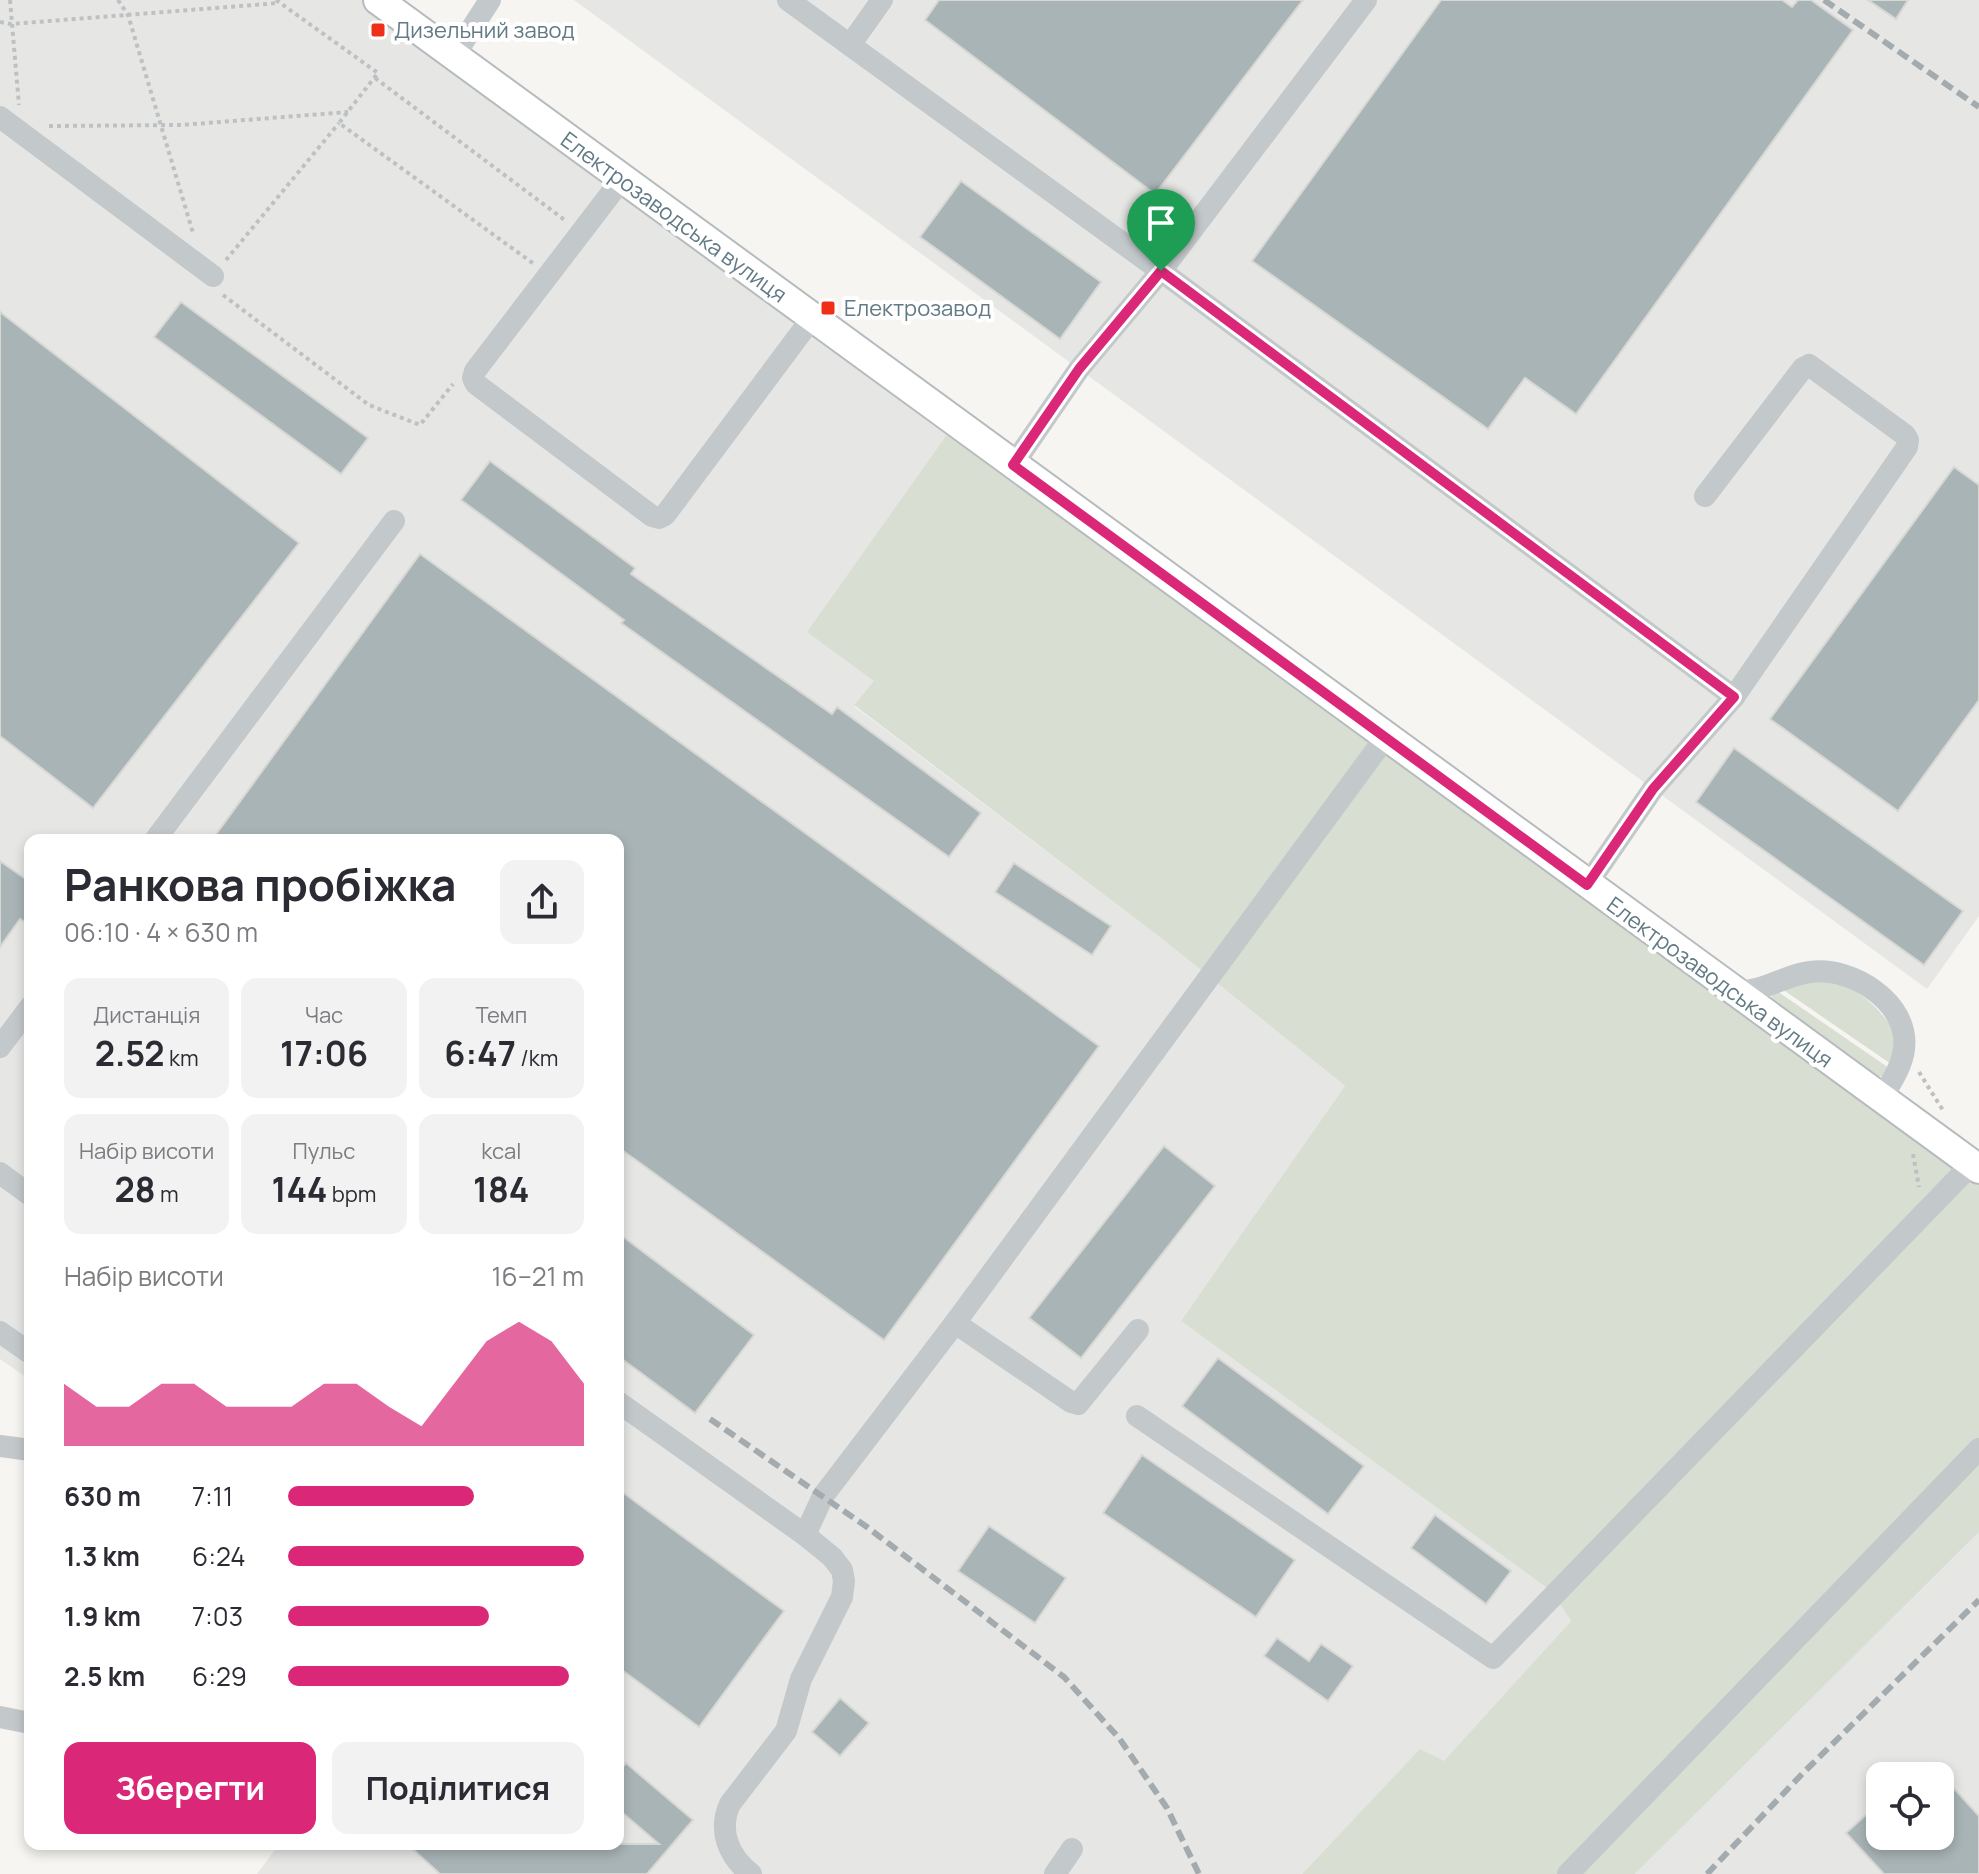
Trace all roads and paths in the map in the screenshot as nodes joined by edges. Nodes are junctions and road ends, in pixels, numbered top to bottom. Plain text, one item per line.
1 (10, 0) edge
2 (118, 0) edge
3 (378, 0) edge
4 (490, 0) edge
5 (788, 0) edge
6 (882, 0) edge
7 (1366, 0) edge
8 (278, 1) edge
9 (128, 15) junction
10 (0, 22) edge
11 (11, 24) junction
12 (850, 45) junction
13 (454, 56) junction
14 (374, 78) junction
15 (348, 112) junction
16 (0, 117) edge
17 (339, 123) junction
18 (161, 126) junction
19 (23, 134) junction
20 (622, 179) junction
21 (581, 232) junction
22 (1161, 271) junction
23 (208, 273) junction
24 (549, 274) junction
25 (812, 318) junction
26 (458, 377) dead end
27 (1013, 465) junction
28 (1705, 496) dead end
29 (394, 521) dead end
30 (1734, 697) junction
31 (1385, 738) junction
32 (159, 834) edge
33 (1587, 885) junction
34 (1733, 991) junction
35 (24, 1015) edge
36 (0, 1047) edge
37 (1898, 1069) junction
38 (1881, 1099) junction
39 (1951, 1121) dead end
40 (1913, 1154) dead end
41 (1976, 1166) edge
42 (0, 1173) edge
43 (24, 1191) edge
44 (1922, 1216) junction
45 (955, 1323) junction
46 (1138, 1330) dead end
47 (0, 1332) edge
48 (24, 1349) edge
49 (624, 1406) edge
50 (1137, 1416) dead end
51 (0, 1446) edge
52 (24, 1449) edge
53 (1979, 1449) edge
54 (805, 1535) junction
55 (0, 1717) edge
56 (24, 1722) edge
57 (1072, 1849) dead end
58 (751, 1874) edge
59 (1055, 1874) edge
60 (1568, 1874) edge

1 - 11 path
2 - 9 path
3 - 13 main road, Електрозаводська вулиця
4 - 13 street
5 - 12 street
6 - 12 street
7 - 22 street
8 - 9 path
8 - 14 path
9 - 11 path
9 - 18 path
10 - 11 path
11 - 19 path
12 - 22 street
13 - 20 main road, Електрозаводська вулиця
14 - 15 path
14 - 21 path
15 - 17 path
15 - 18 path
16 - 19 street
17 - 23 path
17 - 24 path
18 - 19 path
18 - 23 path
19 - 23 street
20 - 21 street
20 - 25 main road, Електрозаводська вулиця
21 - 24 street
22 - 27 street
22 - 30 street
23 - 26 path
24 - 25 street
25 - 27 main road, Електрозаводська вулиця
27 - 31 main road, Електрозаводська вулиця
28 - 30 street
29 - 32 street
30 - 33 street
31 - 33 main road, Електрозаводська вулиця
31 - 45 street
33 - 34 main road, Електрозаводська вулиця
34 - 37 street
34 - 38 main road, Електрозаводська вулиця
35 - 36 street
37 - 38 street
37 - 39 path
38 - 41 main road, Електрозаводська вулиця
40 - 44 path
41 - 44 street
42 - 43 street
44 - 50 street
45 - 46 street
45 - 54 street
47 - 48 street
49 - 54 street
51 - 52 street
53 - 60 street
54 - 58 street
55 - 56 street
57 - 59 street

